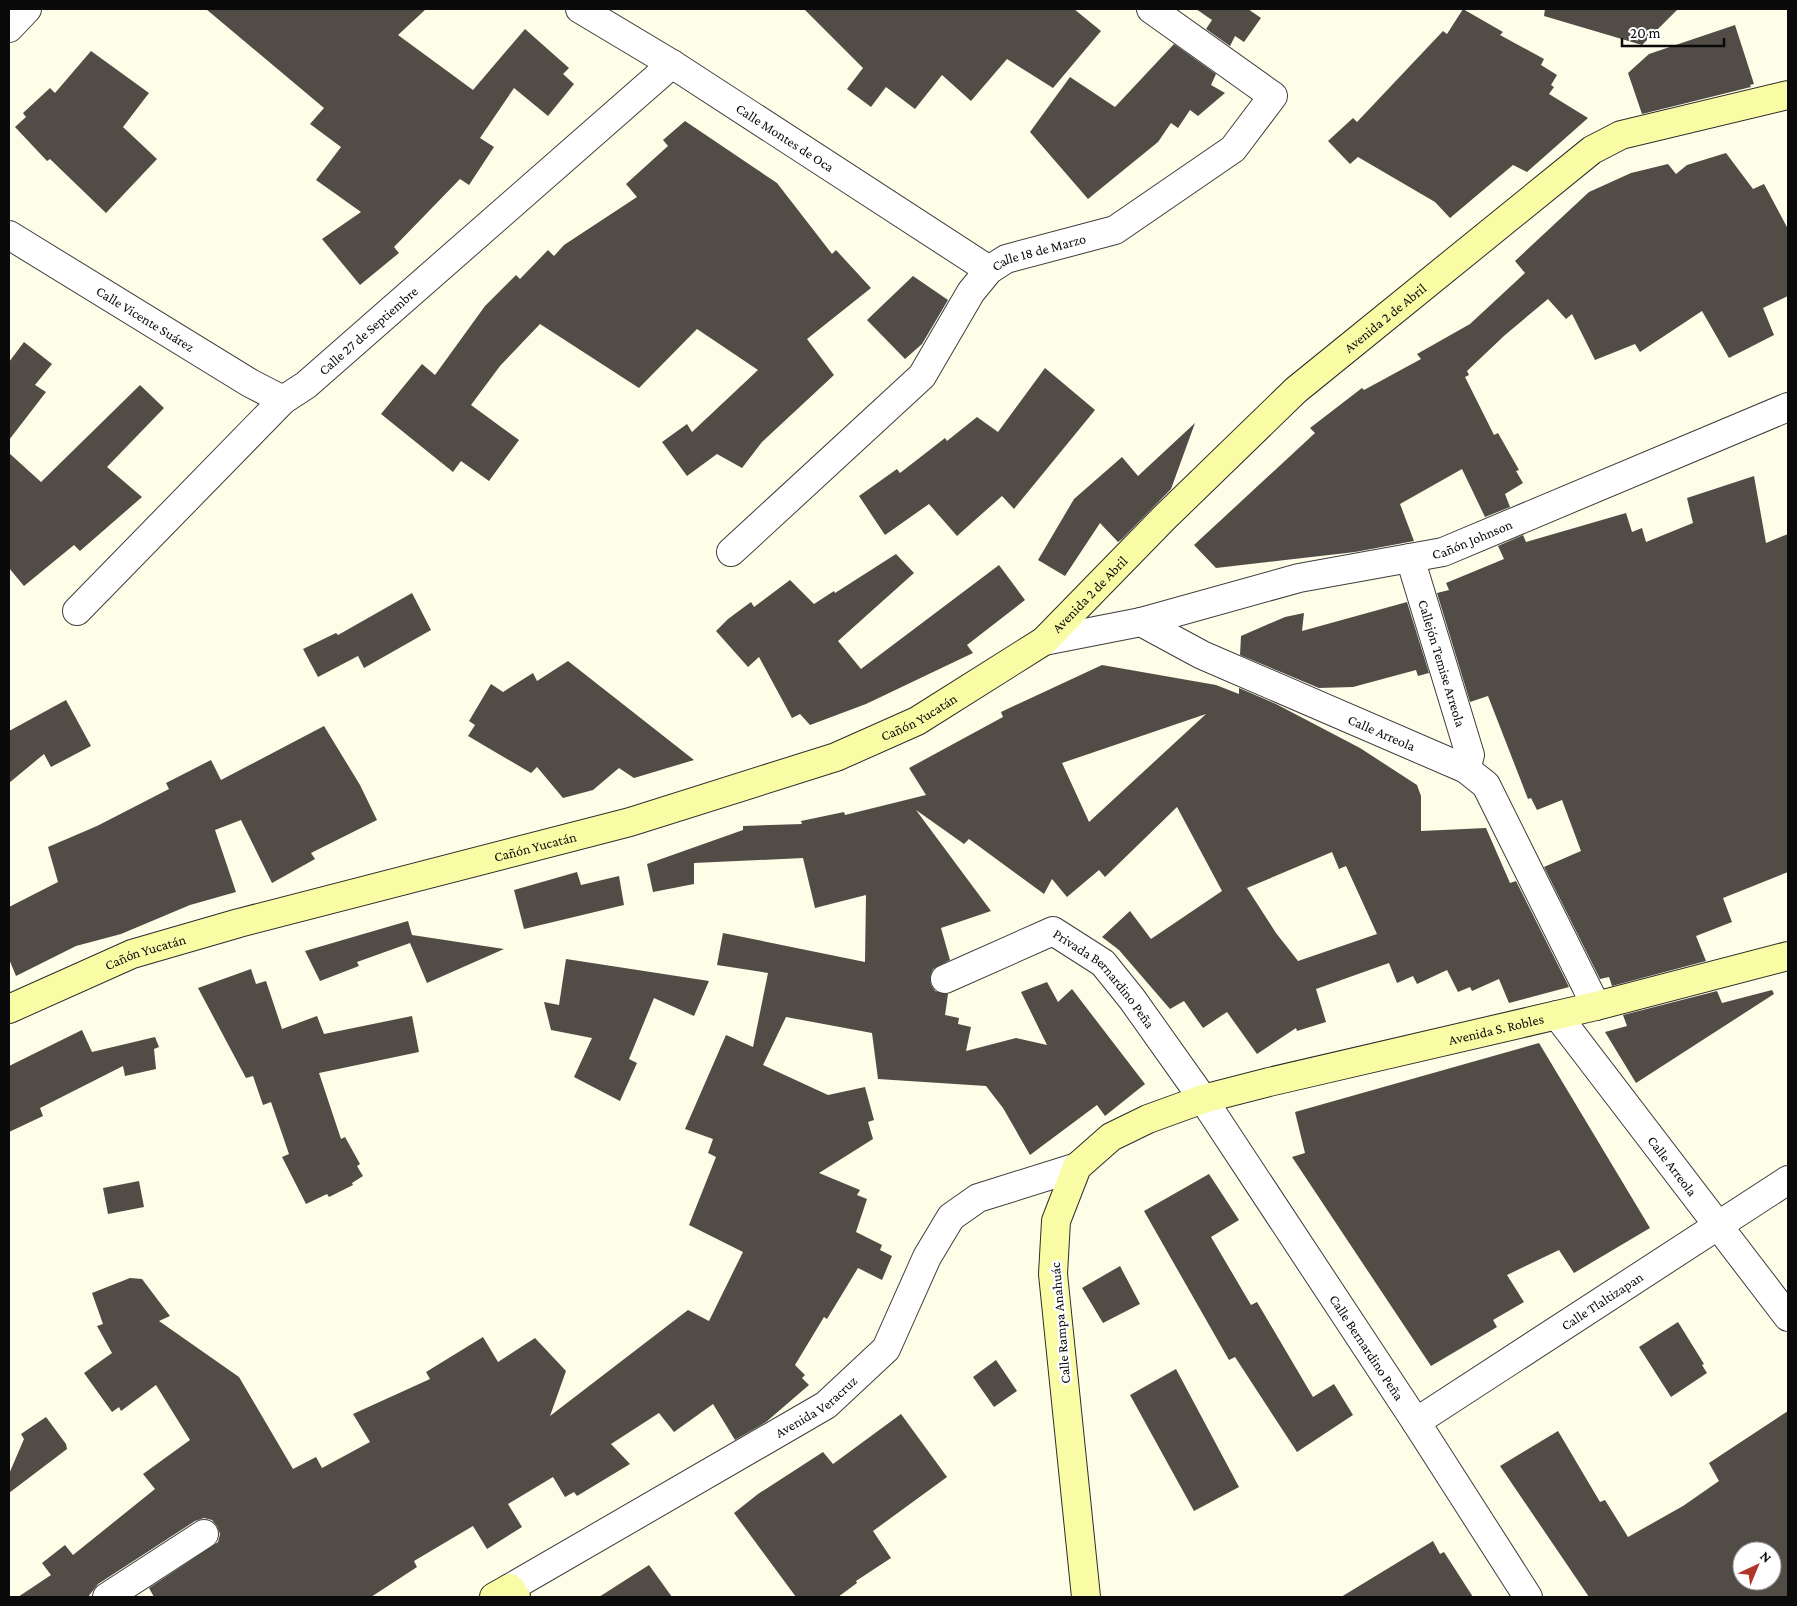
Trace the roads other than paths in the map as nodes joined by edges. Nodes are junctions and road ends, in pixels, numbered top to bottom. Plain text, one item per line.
1 (27, 9) edge
2 (580, 9) edge
3 (1150, 9) edge
4 (9, 28) edge
5 (672, 64) junction
6 (1788, 95) edge
7 (9, 235) edge
8 (989, 270) junction
9 (283, 400) junction
10 (1788, 407) edge
11 (731, 552) dead end
12 (1410, 558) junction
13 (77, 611) dead end
14 (1141, 622) junction
15 (1044, 641) junction
16 (1466, 769) junction
17 (1788, 956) edge
18 (944, 978) dead end
19 (1596, 1006) junction
20 (9, 1008) edge
21 (1557, 1015) junction
22 (1203, 1099) junction
23 (1077, 1167) junction
24 (1788, 1180) edge
25 (1718, 1225) junction
26 (1788, 1317) edge
27 (1416, 1422) junction
28 (204, 1534) dead end
29 (507, 1594) edge
30 (107, 1597) edge
31 (1086, 1597) edge
32 (1528, 1597) edge

1 - 4 street
2 - 5 street, Calle Montes de Oca
3 - 8 street, Calle 18 de Marzo
5 - 8 street, Calle Montes de Oca
5 - 9 street, Calle 27 de Septiembre
6 - 15 street, Avenida 2 de Abril
7 - 9 street, Calle Vicente Suárez
8 - 11 street, Calle 18 de Marzo
9 - 13 street, Calle 27 de Septiembre
10 - 12 street, Cañón Johnson
12 - 14 street, Cañón Johnson
12 - 16 street, Callejón Temise Arreola
14 - 15 street
14 - 16 street, Calle Arreola
15 - 20 street, Cañón Yucatán
16 - 19 street, Calle Arreola
17 - 19 street, Avenida S. Robles
18 - 22 street, Privada Bernardino Peña
19 - 21 street, Avenida S. Robles
21 - 22 street, Avenida S. Robles
21 - 25 street, Calle Arreola
22 - 23 street, Calle Rampa Anahuác
22 - 27 street, Calle Bernardino Peña
23 - 29 street, Avenida Veracruz
23 - 31 street, Calle Rampa Anahuác
24 - 25 street, Calle Tlaltizapan
25 - 26 street, Calle Arreola
25 - 27 street, Calle Tlaltizapan
27 - 32 street, Calle Bernardino Peña
28 - 30 street

